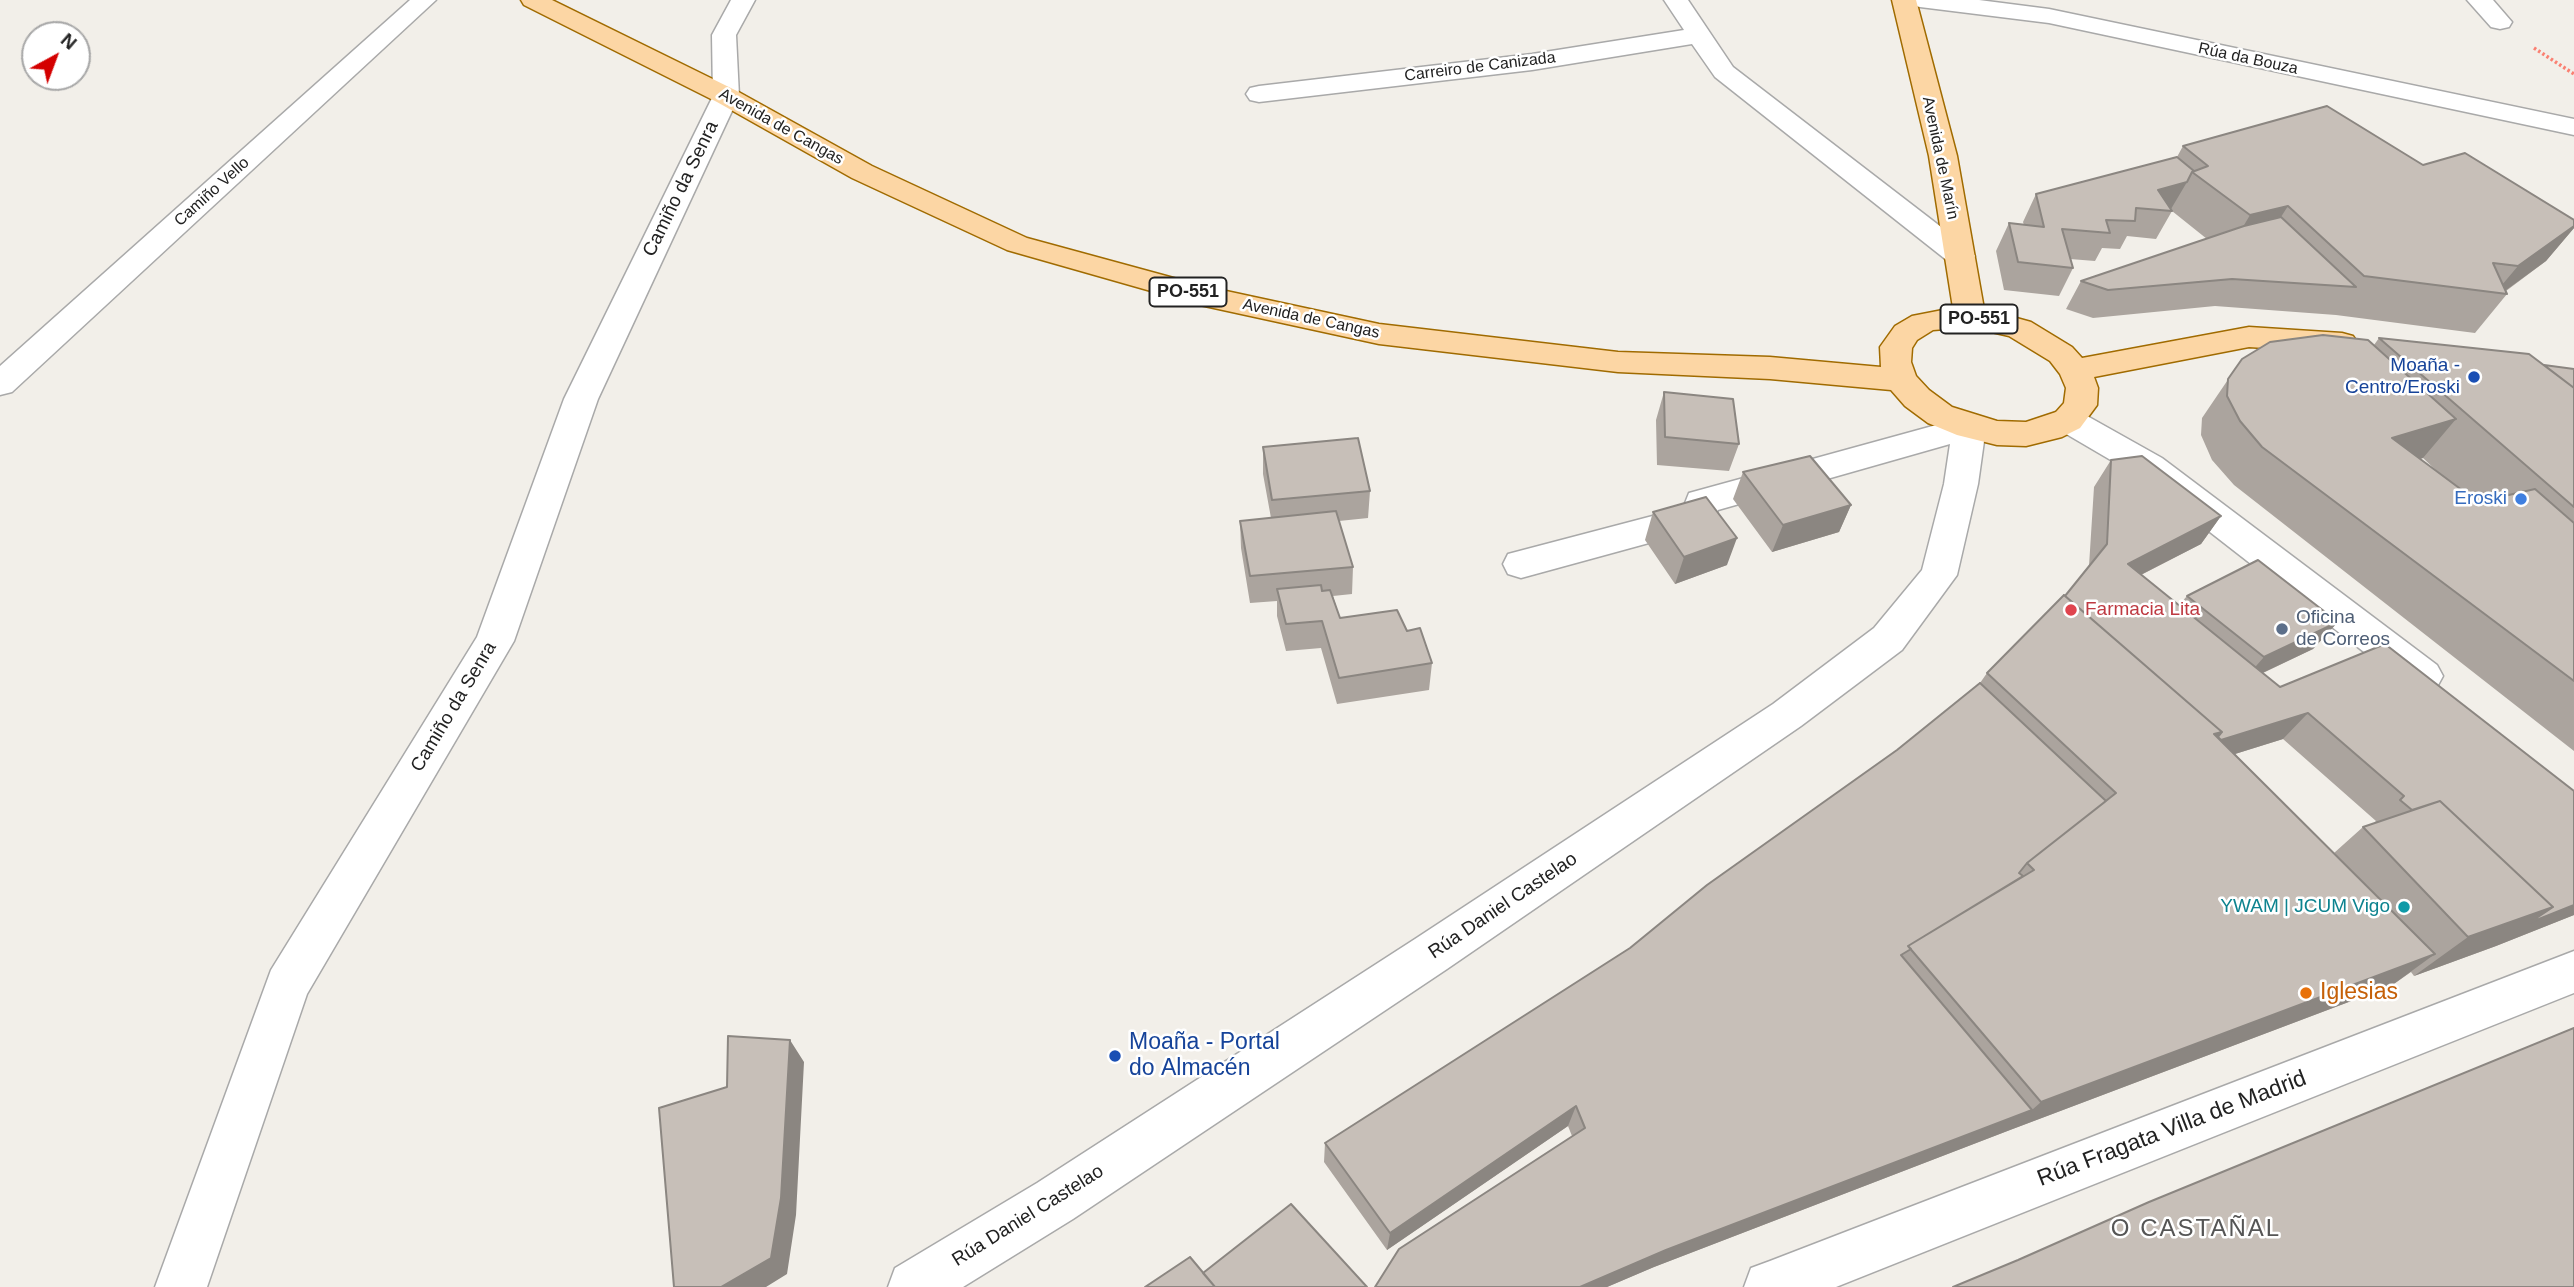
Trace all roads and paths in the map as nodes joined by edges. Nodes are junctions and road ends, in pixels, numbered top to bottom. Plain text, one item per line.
1 (424, 0) edge
2 (533, 0) edge
3 (743, 0) edge
4 (1676, 0) edge
5 (1904, 0) edge
6 (1920, 0) edge
7 (2479, 0) edge
8 (2500, 22) dead end
9 (1699, 35) junction
10 (1259, 94) dead end
11 (726, 96) junction
12 (2574, 127) edge
13 (1960, 256) junction
14 (1970, 317) junction
15 (2372, 345) edge
16 (2074, 370) junction
17 (1901, 380) junction
18 (0, 384) edge
19 (2068, 420) junction
20 (1969, 427) junction
21 (1521, 564) dead end
22 (2454, 700) edge
23 (2574, 972) edge
24 (181, 1287) edge
25 (914, 1287) edge
26 (1770, 1287) edge

1 - 18 street, Camiño Vello
2 - 11 main road, Avenida de Cangas / PO-551
3 - 11 street, Camiño da Senra
4 - 9 street
5 - 13 main road, Avenida de Marín
6 - 12 street, Rúa da Bouza
7 - 8 street
9 - 10 street, Carreiro de Canizada
9 - 13 street
11 - 17 main road, Avenida de Cangas / PO-551
11 - 24 street, Camiño da Senra
13 - 14 main road, Avenida de Marín
14 - 16 main road, PO-551
14 - 17 main road, PO-551
15 - 16 main road
16 - 19 main road
17 - 20 main road
19 - 20 main road
19 - 22 street
20 - 21 street
20 - 25 street, Rúa Daniel Castelao
23 - 26 street, Rúa Fragata Villa de Madrid

